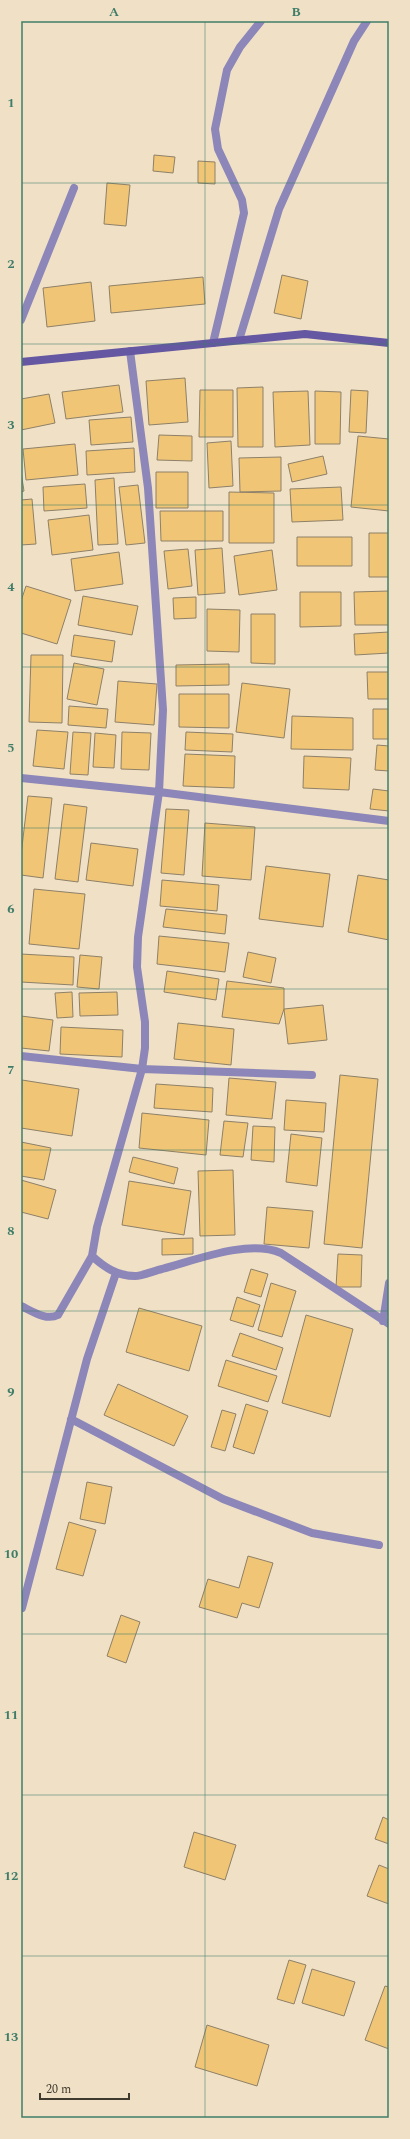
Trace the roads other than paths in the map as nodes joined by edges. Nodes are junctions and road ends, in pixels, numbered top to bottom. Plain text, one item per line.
1 (261, 21) edge
2 (367, 21) edge
3 (74, 188) dead end
4 (21, 320) edge
5 (239, 340) junction
6 (213, 343) junction
7 (389, 343) edge
8 (130, 350) junction
9 (21, 362) edge
10 (21, 778) edge
11 (159, 792) junction
12 (389, 821) edge
13 (21, 1056) edge
14 (142, 1069) junction
15 (312, 1075) dead end
16 (92, 1256) junction
17 (116, 1273) junction
18 (389, 1283) edge
19 (21, 1306) edge
20 (386, 1322) edge
21 (71, 1419) junction
22 (379, 1544) dead end
23 (22, 1608) edge

1 - 6 street
2 - 5 street
3 - 4 street
5 - 6 street
5 - 7 street
6 - 8 street
8 - 9 street
8 - 11 street
10 - 11 street
11 - 12 street
11 - 14 street
13 - 14 street
14 - 15 street
14 - 16 street
16 - 17 street
16 - 19 street
17 - 20 street
17 - 21 street
18 - 20 street
21 - 22 street
21 - 23 street

